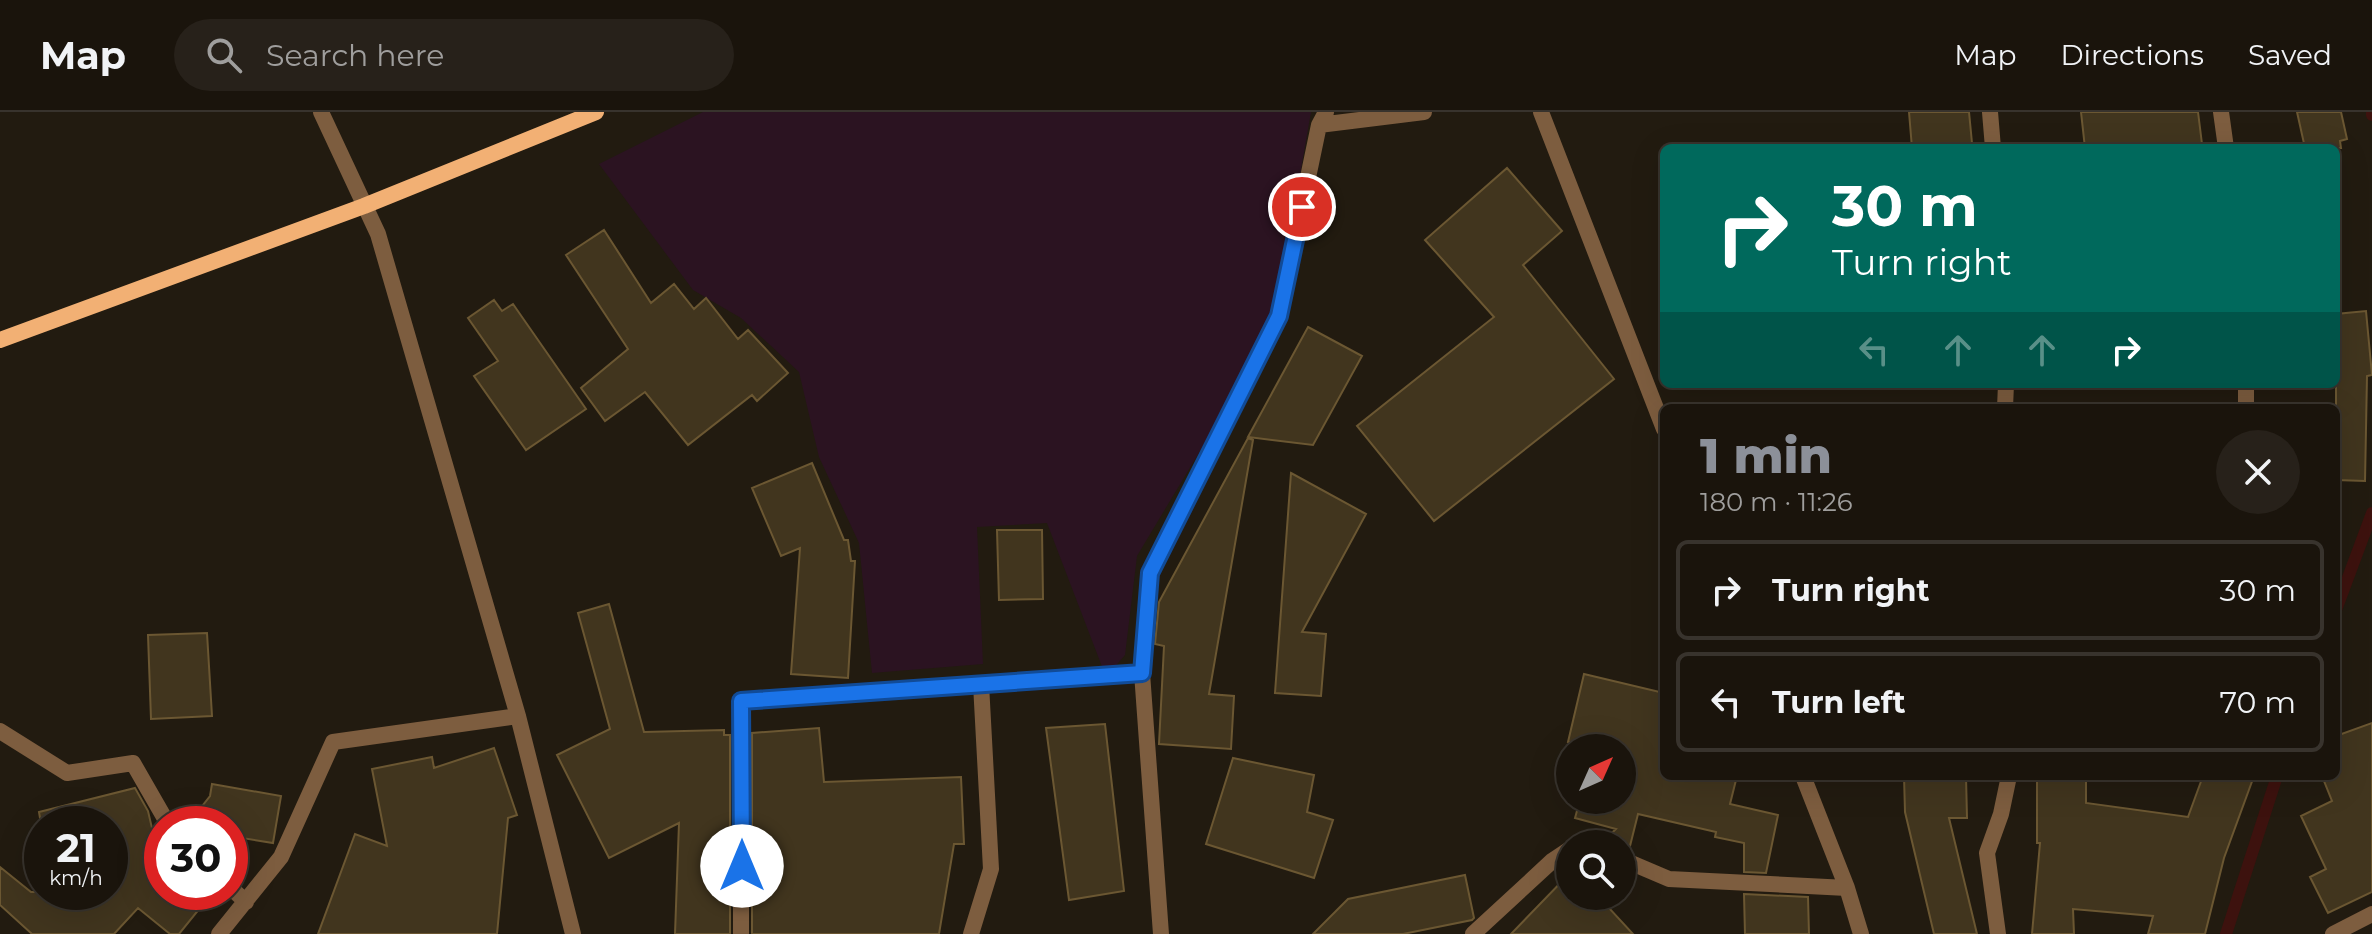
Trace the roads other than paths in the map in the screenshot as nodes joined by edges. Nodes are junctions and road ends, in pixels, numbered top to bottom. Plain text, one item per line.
1 (321, 112) edge
2 (596, 112) edge
3 (1424, 112) edge
4 (1541, 112) edge
5 (1990, 112) edge
6 (2221, 112) edge
7 (1323, 118) edge
8 (1993, 144) edge
9 (2225, 144) edge
10 (364, 206) junction
11 (0, 340) edge
12 (1660, 419) edge
13 (1142, 673) junction
14 (981, 684) junction
15 (518, 716) junction
16 (0, 731) edge
17 (1805, 780) edge
18 (2008, 780) edge
19 (158, 806) edge
20 (1556, 858) edge
21 (1636, 865) edge
22 (1847, 888) junction
23 (248, 899) edge
24 (239, 910) edge
25 (2372, 914) edge
26 (219, 934) edge
27 (573, 934) edge
28 (741, 934) edge
29 (971, 934) edge
30 (1161, 934) edge
31 (1473, 934) edge
32 (1861, 934) edge
33 (1998, 934) edge
34 (2333, 934) edge

1 - 10 street
2 - 10 street
3 - 7 street
4 - 12 street
5 - 8 street
6 - 9 street
7 - 13 street
10 - 11 street
10 - 15 street
13 - 14 street
13 - 30 street
14 - 28 street
14 - 29 street
15 - 23 street
15 - 27 street
16 - 19 street
17 - 22 street
18 - 33 street
20 - 31 street
21 - 22 street
22 - 32 street
24 - 26 street
25 - 34 street

